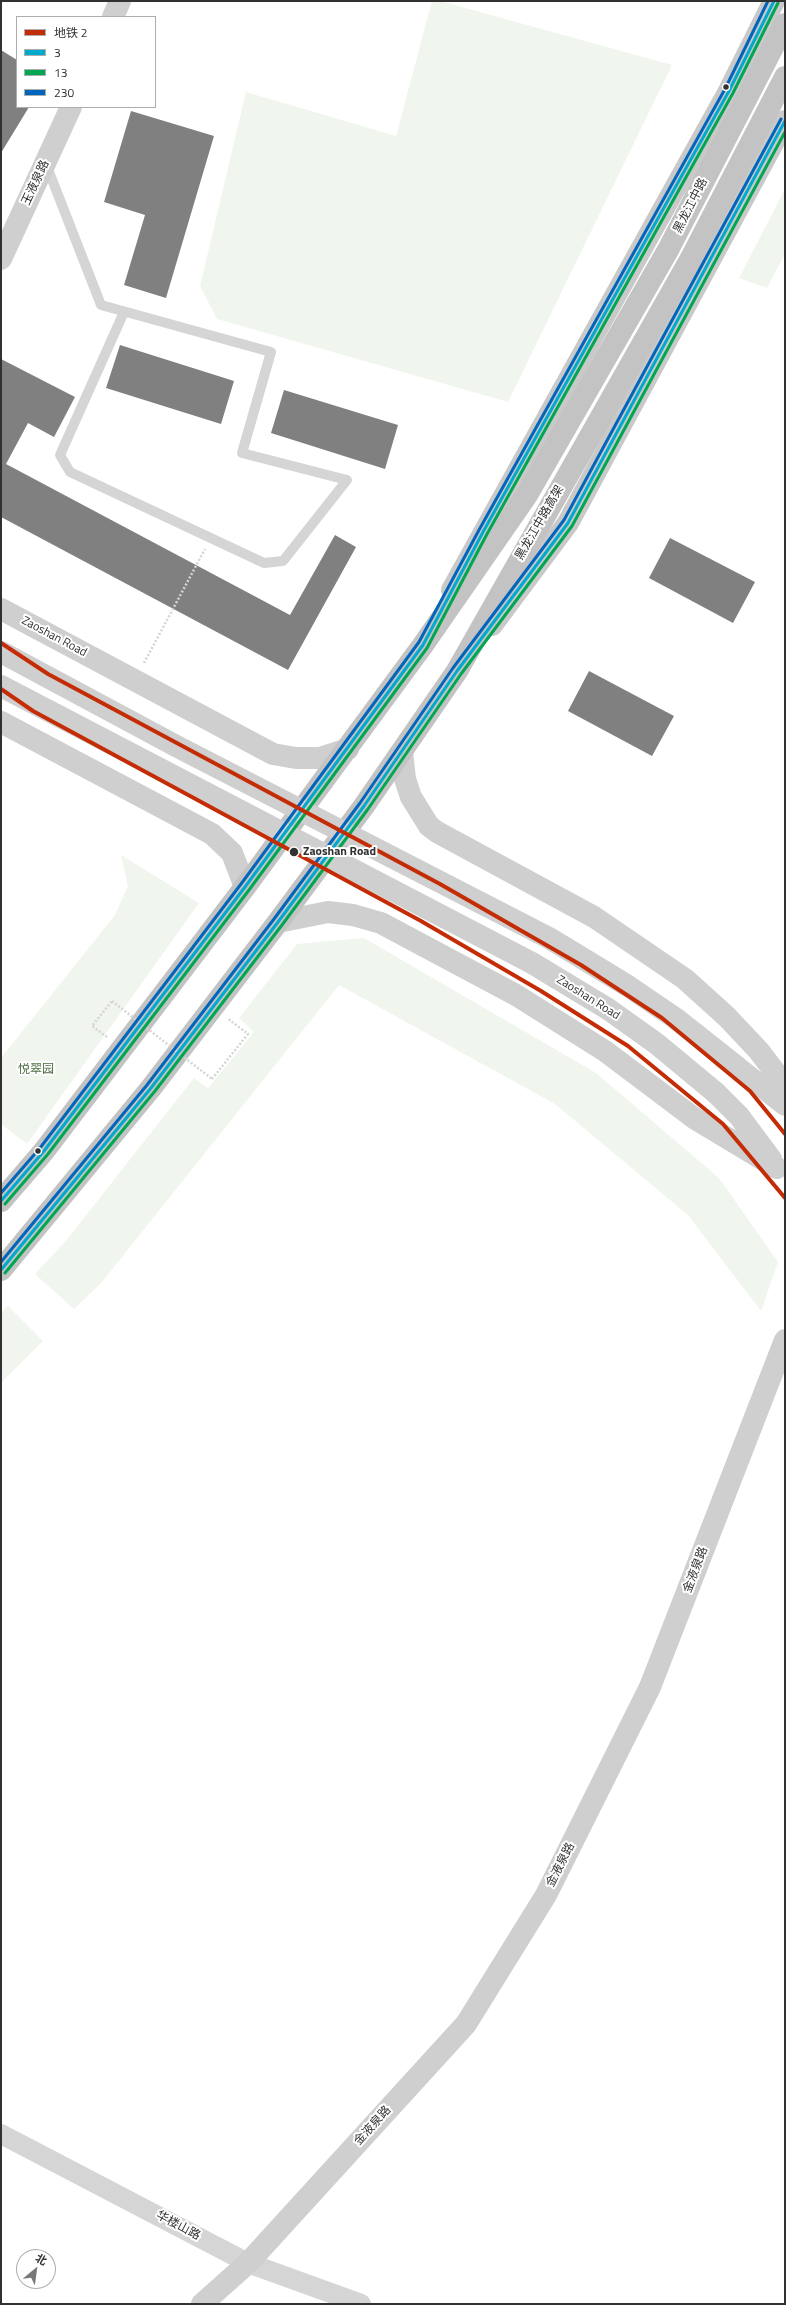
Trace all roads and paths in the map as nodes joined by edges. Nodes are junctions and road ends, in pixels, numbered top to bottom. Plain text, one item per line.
1 (120, 1) edge
2 (774, 1) edge
3 (113, 16) edge
4 (785, 24) edge
5 (785, 77) edge
6 (71, 108) edge
7 (785, 121) edge
8 (46, 163) junction
9 (2, 255) edge
10 (124, 312) junction
11 (591, 386) joint
12 (613, 397) joint
13 (211, 538) junction
14 (1, 609) edge
15 (423, 645) junction
16 (1, 652) edge
17 (457, 671) junction
18 (135, 680) junction
19 (1, 686) edge
20 (1, 722) edge
21 (348, 749) junction
22 (402, 752) junction
23 (245, 887) junction
24 (278, 922) junction
25 (213, 1007) junction
26 (122, 1049) junction
27 (785, 1085) edge
28 (785, 1105) edge
29 (781, 1173) edge
30 (1, 1201) edge
31 (1, 1270) edge
32 (785, 1340) edge
33 (1, 2134) edge
34 (248, 2263) junction
35 (202, 2304) edge
36 (361, 2304) edge

1 - 3 street
2 - 15 main road
4 - 11 highway, 黑龙江中路
5 - 12 highway, 黑龙江中路
6 - 8 street, 玉液泉路
7 - 17 main road
8 - 9 street, 玉液泉路
8 - 10 lane
10 - 13 lane
10 - 13 lane
11 - 15 highway, 黑龙江中路高架
12 - 17 highway, 黑龙江中路高架
13 - 18 path
14 - 18 street, Zaoshan Road
15 - 21 highway, 黑龙江中路高架
16 - 28 street, bridge
17 - 22 highway, 黑龙江中路高架
18 - 21 street, Zaoshan Road
19 - 29 street, Zaoshan Road, bridge
20 - 23 street
21 - 23 highway, 黑龙江中路高架
22 - 24 highway, 黑龙江中路高架
22 - 27 street
23 - 26 highway, 黑龙江中路高架
24 - 25 highway, 黑龙江中路高架
24 - 29 street, Zaoshan Road
25 - 26 path, bridge
25 - 31 highway, 黑龙江中路高架
26 - 30 highway, 黑龙江中路高架
32 - 34 street, 金液泉路
33 - 34 street, 华楼山路
34 - 35 street, 金液泉路
34 - 36 street, 华楼山路

